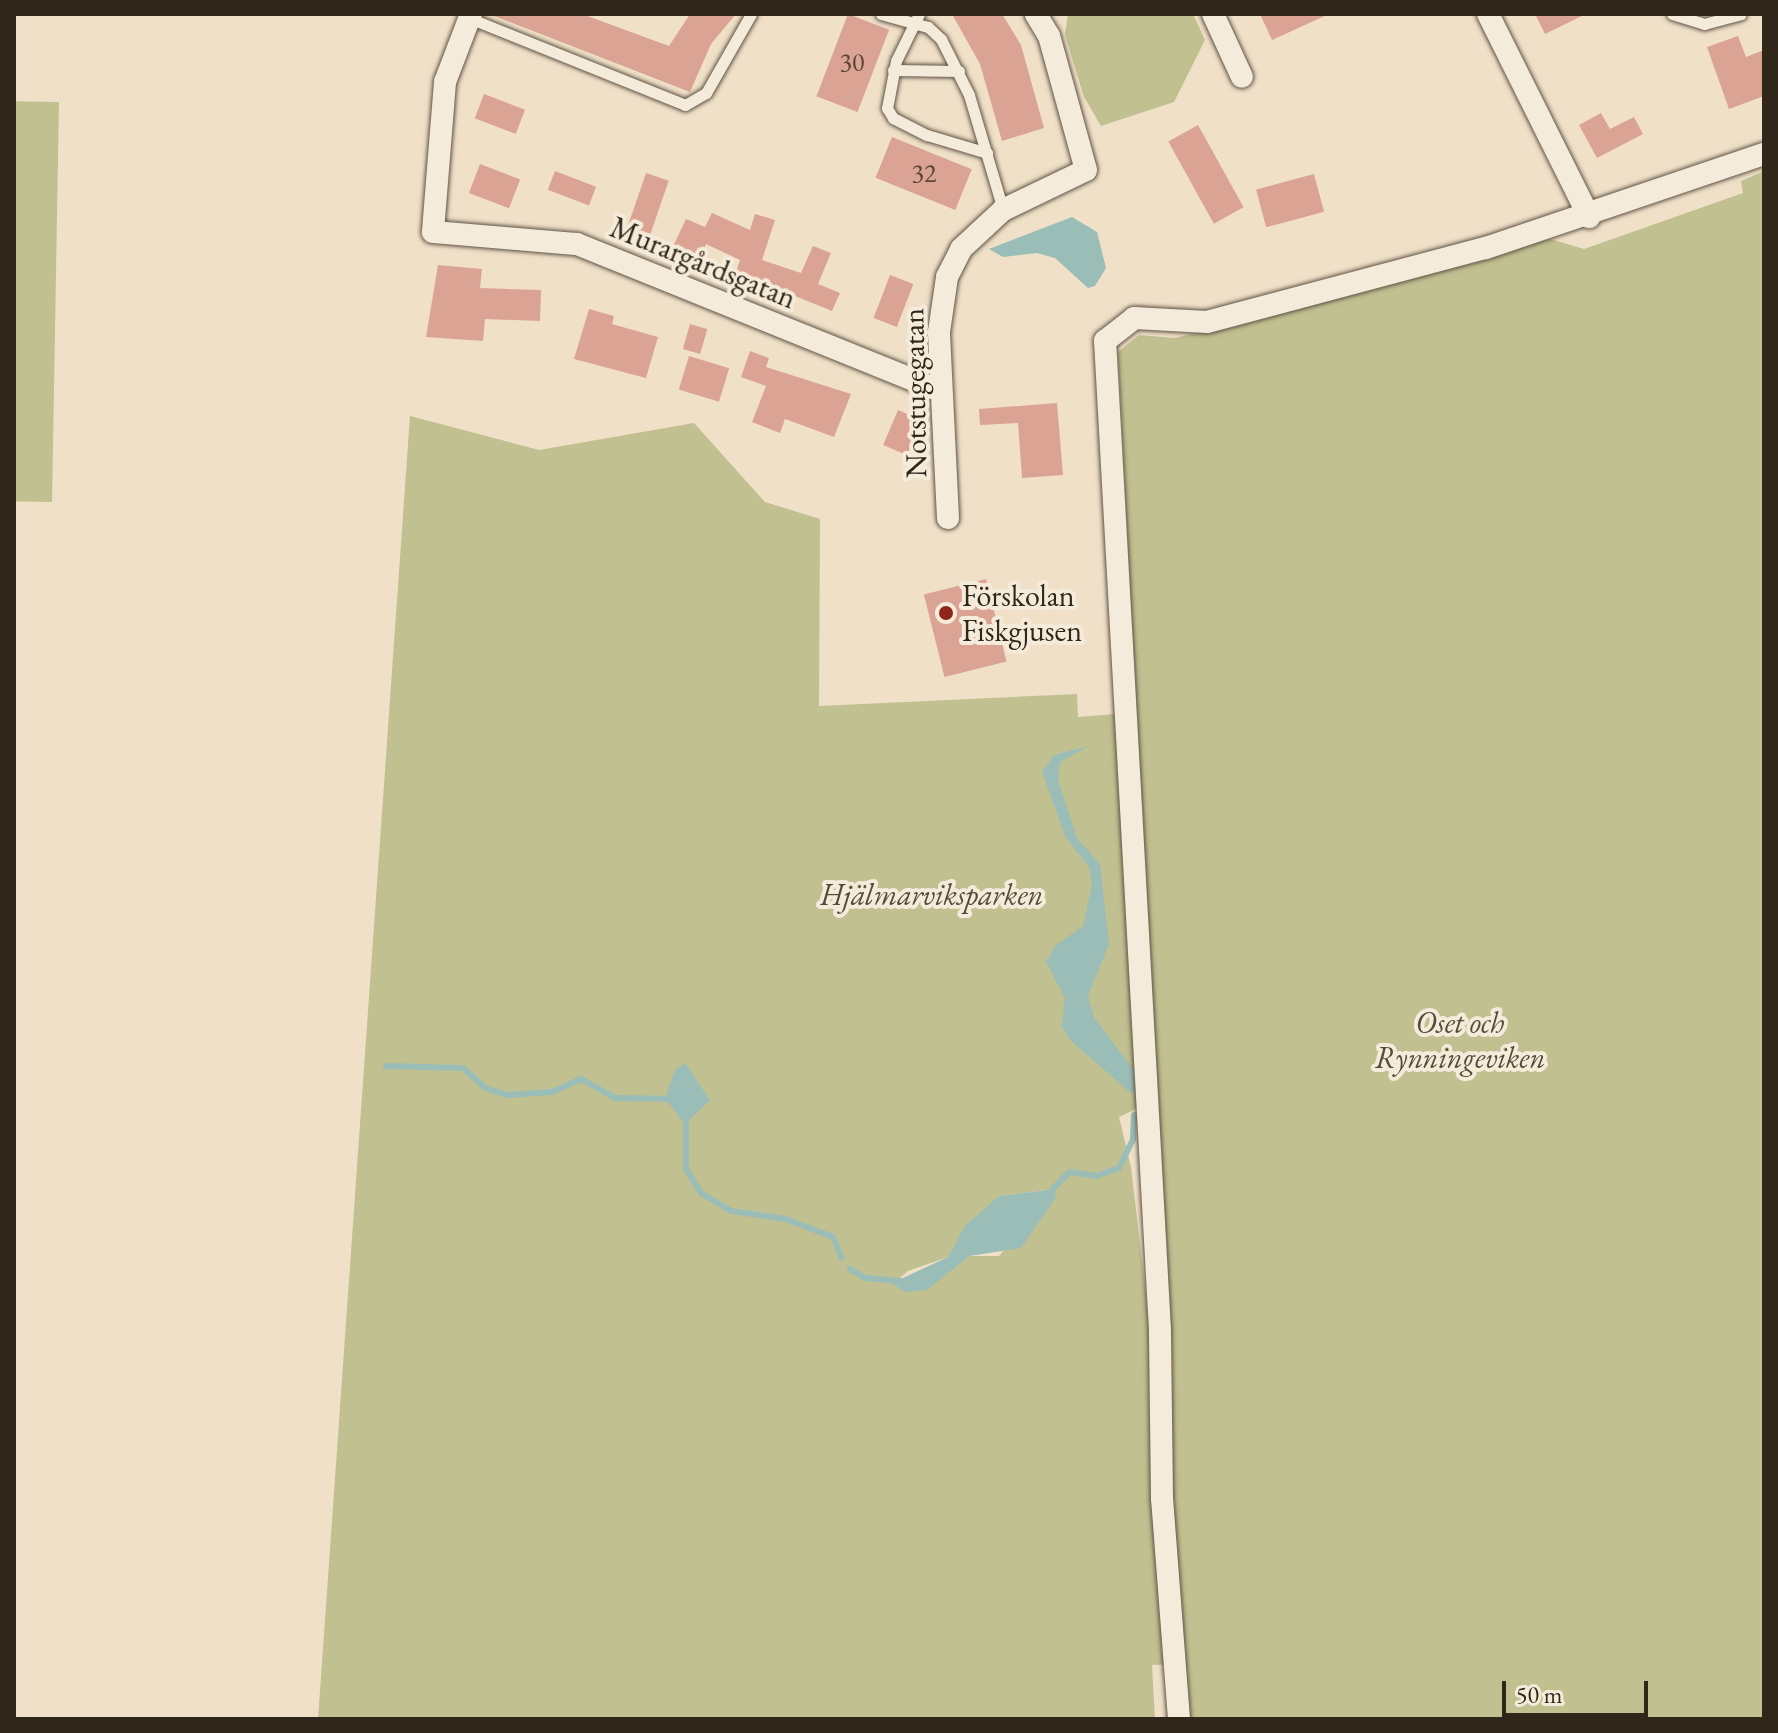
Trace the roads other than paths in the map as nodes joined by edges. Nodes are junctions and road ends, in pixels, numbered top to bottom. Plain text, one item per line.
1 (751, 14) edge
2 (881, 14) edge
3 (1036, 14) edge
4 (1213, 14) edge
5 (1488, 14) edge
6 (1672, 14) edge
7 (1738, 15) edge
8 (470, 16) edge
9 (916, 19) edge
10 (893, 70) junction
11 (959, 71) junction
12 (1242, 77) dead end
13 (987, 153) junction
14 (1764, 154) edge
15 (1003, 210) junction
16 (1589, 217) junction
17 (940, 391) junction
18 (948, 518) dead end
19 (1179, 1719) edge

1 - 8 lane
2 - 9 lane
3 - 15 street, Notstugegatan
4 - 12 street
5 - 16 street
6 - 7 lane
8 - 17 street, Murargårdsgatan
9 - 10 lane
9 - 11 lane
10 - 11 lane
10 - 13 lane
11 - 13 lane
13 - 15 lane
14 - 16 street
15 - 17 street, Notstugegatan
16 - 19 street
17 - 18 street, Notstugegatan

